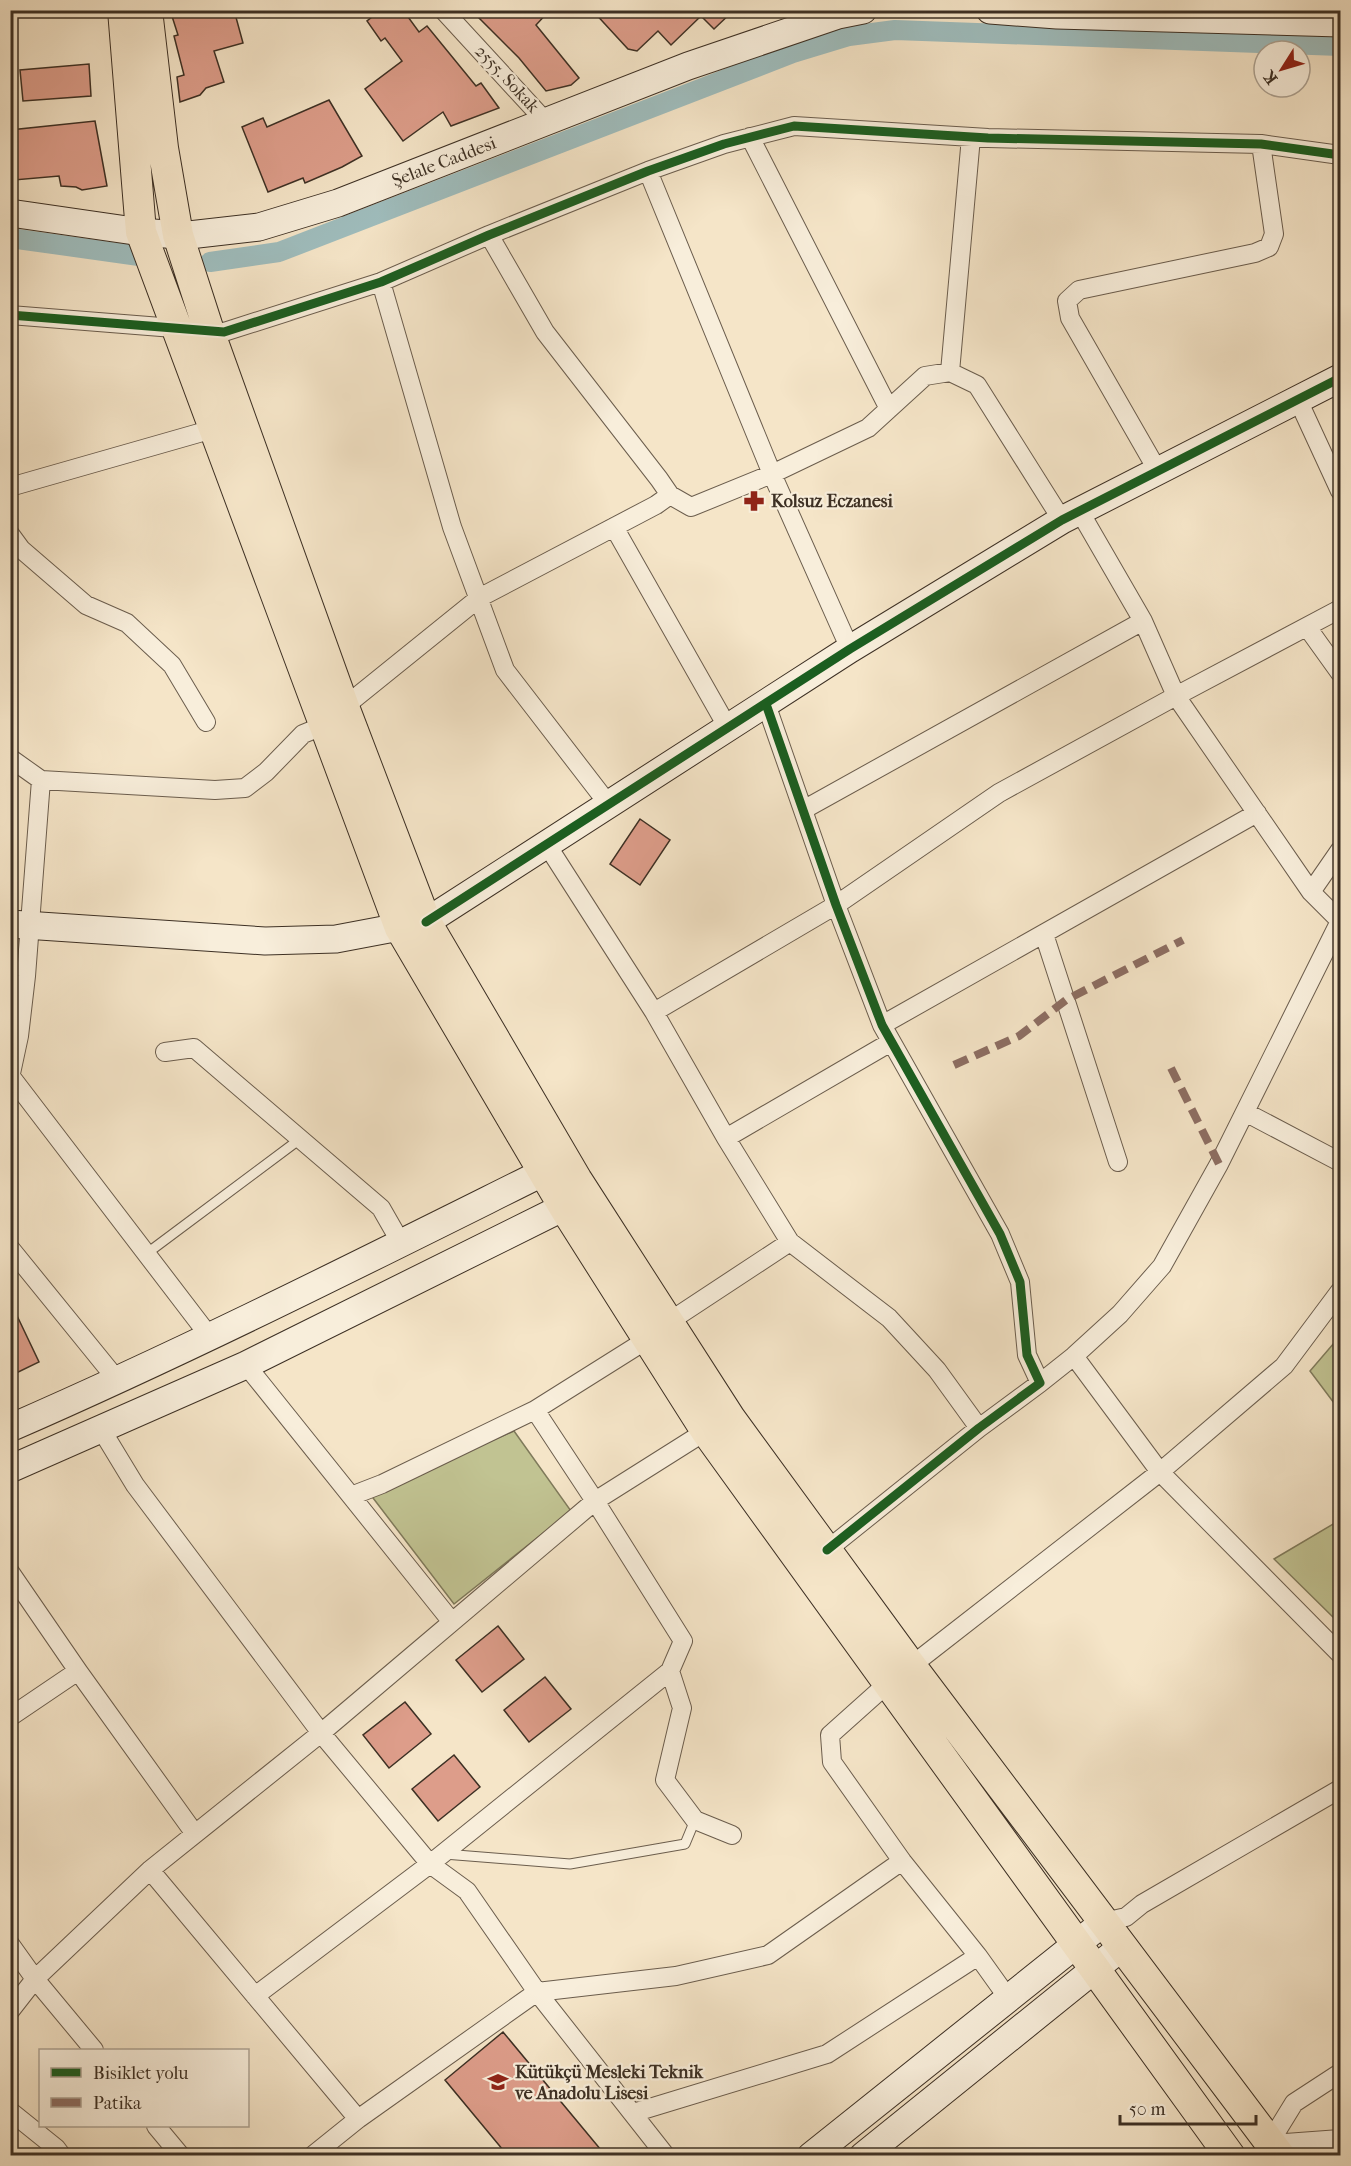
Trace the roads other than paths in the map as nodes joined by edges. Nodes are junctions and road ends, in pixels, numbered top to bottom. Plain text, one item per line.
1 (123, 10) edge
2 (147, 10) edge
3 (443, 10) edge
4 (990, 10) edge
5 (845, 12) edge
6 (1057, 13) edge
7 (1196, 15) edge
8 (1341, 23) edge
9 (546, 122) junction
10 (750, 137) junction
11 (972, 137) junction
12 (1261, 144) junction
13 (1341, 155) edge
14 (648, 171) junction
15 (10, 213) edge
16 (141, 231) junction
17 (178, 234) junction
18 (489, 235) junction
19 (381, 282) junction
20 (10, 315) edge
21 (178, 328) junction
22 (209, 331) junction
23 (950, 372) junction
24 (1341, 378) edge
25 (1298, 400) junction
26 (889, 409) junction
27 (213, 429) junction
28 (1159, 473) junction
29 (772, 474) junction
30 (10, 487) edge
31 (1341, 491) edge
32 (670, 495) junction
33 (1071, 516) junction
34 (614, 527) junction
35 (10, 534) edge
36 (478, 598) junction
37 (1341, 609) edge
38 (1143, 621) junction
39 (1306, 627) junction
40 (850, 649) junction
41 (1341, 673) edge
42 (1176, 696) junction
43 (766, 704) junction
44 (334, 716) junction
45 (206, 722) dead end
46 (728, 728) junction
47 (10, 758) edge
48 (41, 780) junction
49 (609, 805) junction
50 (803, 810) junction
51 (1257, 813) junction
52 (547, 845) junction
53 (1341, 850) edge
54 (1311, 892) junction
55 (836, 905) junction
56 (1340, 921) edge
57 (21, 924) edge
58 (413, 925) junction
59 (1044, 934) junction
60 (654, 1012) junction
61 (882, 1025) junction
62 (891, 1042) junction
63 (165, 1052) dead end
64 (11, 1078) edge
65 (1245, 1112) junction
66 (726, 1138) junction
67 (300, 1139) junction
68 (1118, 1161) dead end
69 (1341, 1162) edge
70 (544, 1172) junction
71 (564, 1207) junction
72 (790, 1242) junction
73 (401, 1243) junction
74 (10, 1248) edge
75 (146, 1254) junction
76 (1341, 1291) edge
77 (658, 1331) junction
78 (210, 1337) junction
79 (1074, 1356) junction
80 (246, 1365) junction
81 (118, 1381) junction
82 (1040, 1383) junction
83 (535, 1410) junction
84 (10, 1428) edge
85 (979, 1428) junction
86 (101, 1429) junction
87 (706, 1431) junction
88 (10, 1469) edge
89 (1160, 1472) junction
90 (351, 1496) junction
91 (595, 1501) junction
92 (826, 1551) junction
93 (10, 1572) edge
94 (452, 1622) junction
95 (1341, 1654) edge
96 (78, 1671) junction
97 (670, 1671) junction
98 (899, 1675) junction
99 (10, 1717) edge
100 (321, 1733) junction
101 (1341, 1789) edge
102 (695, 1820) junction
103 (195, 1834) junction
104 (732, 1835) dead end
105 (436, 1859) junction
106 (902, 1861) junction
107 (150, 1870) junction
108 (1115, 1920) junction
109 (10, 1944) edge
110 (1076, 1944) junction
111 (1122, 1947) junction
112 (978, 1956) junction
113 (1094, 1969) junction
114 (35, 1979) junction
115 (537, 1992) junction
116 (255, 1996) junction
117 (1008, 1998) junction
118 (10, 2011) edge
119 (93, 2049) edge
120 (1341, 2073) edge
121 (10, 2111) edge
122 (633, 2113) junction
123 (358, 2119) junction
124 (157, 2127) edge
125 (1341, 2139) edge
126 (1274, 2147) edge
127 (62, 2156) edge
128 (181, 2156) edge
129 (312, 2156) edge
130 (666, 2156) edge
131 (811, 2156) edge
132 (863, 2156) edge
133 (1230, 2156) edge

1 - 16 main road
2 - 17 main road
3 - 9 street, 2555. Sokak
4 - 6 street
5 - 9 street, Şelale Caddesi
6 - 7 street
7 - 8 street
9 - 17 street, Şelale Caddesi
10 - 11 street
10 - 14 street
10 - 26 street
11 - 12 street
11 - 23 street
12 - 13 street
12 - 28 street
14 - 18 street
14 - 29 street
15 - 16 street, Şelale Caddesi
16 - 17 street, Şelale Caddesi
16 - 21 main road
17 - 22 main road
18 - 19 street
18 - 32 street
19 - 22 street
19 - 36 street
20 - 21 street
21 - 22 street
21 - 27 main road
22 - 44 main road
23 - 26 street
23 - 33 street
24 - 25 street
25 - 28 street
25 - 31 street
26 - 29 street
27 - 30 street
27 - 44 main road
28 - 33 street
29 - 32 street
29 - 40 street
32 - 34 street
33 - 38 street
33 - 40 street
34 - 36 street
34 - 46 street
35 - 45 street
36 - 44 street
36 - 49 street
37 - 39 street
38 - 42 street
38 - 50 street
39 - 41 street
39 - 42 street
40 - 43 street
42 - 51 street
42 - 55 street
43 - 46 street
43 - 50 street
44 - 48 street
44 - 58 main road
46 - 49 street
47 - 48 street
48 - 57 street
49 - 52 street
50 - 55 street
51 - 54 street
51 - 59 street
52 - 58 street
52 - 60 street
53 - 54 street
54 - 56 street
55 - 60 street
55 - 61 street
56 - 65 street
57 - 58 street
57 - 64 street
58 - 70 main road
58 - 77 main road
59 - 61 street
59 - 68 street
60 - 66 street
61 - 62 street
62 - 66 street
62 - 82 street
63 - 67 street
64 - 75 street
65 - 69 street
65 - 79 street
66 - 72 street
67 - 73 street
67 - 75 lane
70 - 71 main road
70 - 73 street
71 - 77 main road
71 - 80 street
72 - 77 street
72 - 85 street
73 - 78 street
74 - 81 street
75 - 78 street
76 - 89 street
77 - 83 street
77 - 87 main road
77 - 92 main road
78 - 81 street
79 - 82 street
79 - 89 street
80 - 86 street
80 - 90 street
81 - 84 street
82 - 85 street
83 - 90 street
83 - 91 street
85 - 92 street
86 - 88 street
86 - 100 street
87 - 91 street
87 - 98 main road
89 - 95 street
89 - 98 street
90 - 94 street
91 - 94 street
91 - 97 street
92 - 98 main road
93 - 96 street
94 - 100 street
96 - 99 street
96 - 103 street
97 - 102 street
97 - 105 street
98 - 106 street
98 - 108 main road
98 - 110 main road
100 - 103 street
100 - 105 street
101 - 108 street
102 - 104 street
102 - 105 lane
103 - 107 street
105 - 115 street
105 - 116 street
106 - 112 street
106 - 115 street
107 - 114 street
107 - 116 street
108 - 110 street
108 - 111 main road
109 - 114 street
110 - 113 main road
110 - 117 street
111 - 113 street
111 - 126 main road
112 - 117 street
112 - 122 street
113 - 132 street
113 - 133 main road
114 - 118 street
114 - 119 street
115 - 122 street
115 - 123 street
116 - 123 street
117 - 131 street
120 - 126 street
121 - 127 street
122 - 130 street
123 - 129 street
124 - 128 street
125 - 126 street

